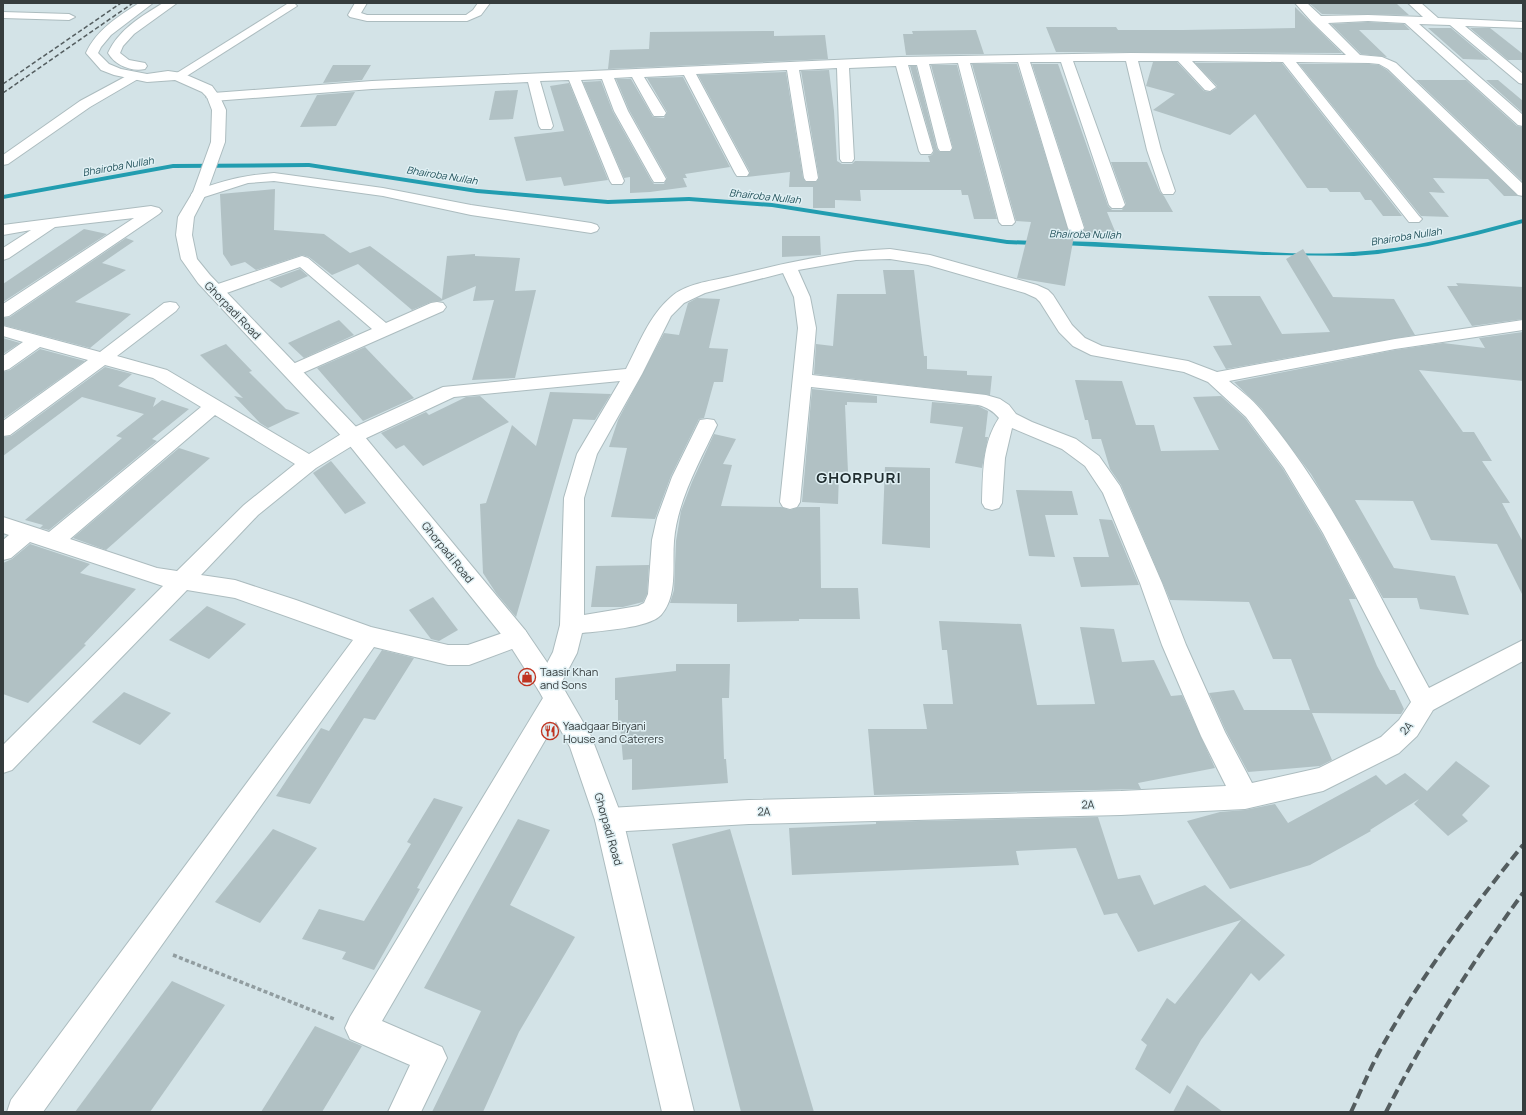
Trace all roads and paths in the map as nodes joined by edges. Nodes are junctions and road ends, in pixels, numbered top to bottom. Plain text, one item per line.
1 (13, 3) edge
2 (147, 3) edge
3 (171, 3) edge
4 (361, 3) edge
5 (484, 3) edge
6 (1301, 3) edge
7 (1414, 3) edge
8 (291, 6) dead end
9 (1356, 7) dead end
10 (3, 10) edge
11 (3, 15) edge
12 (69, 17) dead end
13 (1368, 18) junction
14 (1316, 20) junction
15 (1408, 20) junction
16 (1436, 22) junction
17 (1454, 23) junction
18 (1522, 26) edge
19 (114, 53) junction
20 (93, 55) junction
21 (1066, 58) junction
22 (1181, 58) junction
23 (1286, 58) junction
24 (1356, 58) junction
25 (963, 59) junction
26 (1024, 59) junction
27 (922, 61) junction
28 (902, 62) junction
29 (1132, 62) junction
30 (843, 64) junction
31 (792, 66) junction
32 (1193, 70) junction
33 (688, 71) junction
34 (636, 73) junction
35 (606, 74) junction
36 (173, 75) junction
37 (134, 76) junction
38 (573, 76) junction
39 (533, 78) junction
40 (1523, 80) edge
41 (1210, 88) dead end
42 (213, 97) junction
43 (659, 113) dead end
44 (1523, 122) edge
45 (546, 126) dead end
46 (945, 148) dead end
47 (926, 151) dead end
48 (847, 159) dead end
49 (3, 161) edge
50 (742, 173) dead end
51 (811, 178) dead end
52 (659, 179) dead end
53 (617, 181) dead end
54 (1168, 191) dead end
55 (1523, 192) edge
56 (199, 194) junction
57 (1118, 205) dead end
58 (1414, 219) dead end
59 (1007, 222) dead end
60 (53, 223) junction
61 (591, 228) dead end
62 (1076, 228) dead end
63 (3, 230) edge
64 (3, 255) edge
65 (788, 268) junction
66 (215, 291) junction
67 (170, 307) dead end
68 (437, 308) dead end
69 (3, 312) edge
70 (1523, 325) edge
71 (384, 330) junction
72 (3, 331) edge
73 (37, 340) junction
74 (103, 358) junction
75 (3, 365) edge
76 (292, 371) junction
77 (633, 374) junction
78 (1215, 378) junction
79 (802, 380) junction
80 (214, 406) junction
81 (1009, 418) junction
82 (707, 425) dead end
83 (3, 430) edge
84 (353, 436) junction
85 (309, 463) junction
86 (790, 502) dead end
87 (992, 503) dead end
88 (3, 525) edge
89 (27, 533) junction
90 (52, 542) junction
91 (3, 552) edge
92 (182, 580) junction
93 (572, 625) junction
94 (369, 636) junction
95 (517, 637) junction
96 (1523, 650) edge
97 (552, 691) junction
98 (1424, 703) junction
99 (3, 762) edge
100 (1246, 797) junction
101 (609, 820) junction
102 (145, 943) junction
103 (361, 1028) junction
104 (23, 1112) edge
105 (404, 1112) edge
106 (678, 1112) edge

1 - 10 street
2 - 20 street
3 - 19 street
4 - 5 street
6 - 14 street
7 - 16 street
8 - 36 street
9 - 13 street
11 - 12 street
13 - 14 street
13 - 15 street
14 - 24 street
15 - 16 street
15 - 44 street
16 - 17 street
17 - 18 street
17 - 40 street
19 - 20 street
19 - 36 street
20 - 37 street
21 - 26 street
21 - 29 street
21 - 57 street
22 - 23 street
22 - 29 street
22 - 32 street
23 - 24 street
23 - 58 street
24 - 55 street
25 - 26 street
25 - 27 street
25 - 59 street
26 - 62 street
27 - 28 street
27 - 46 street
28 - 30 street
28 - 47 street
29 - 32 street
29 - 54 street
30 - 31 street
30 - 48 street
31 - 33 street
31 - 51 street
32 - 41 street
33 - 34 street
33 - 50 street
34 - 35 street
34 - 43 street
35 - 38 street
35 - 52 street
36 - 37 street
36 - 42 street
37 - 49 street
38 - 39 street
38 - 53 street
39 - 42 street
39 - 45 street
42 - 56 street, Ghorpadi Road
56 - 61 street
56 - 66 street, Ghorpadi Road
60 - 63 street
60 - 64 street
60 - 69 street
65 - 77 street
65 - 78 street
65 - 79 street
66 - 71 street
66 - 76 street, Ghorpadi Road
67 - 74 street
68 - 71 street
70 - 78 street
71 - 76 street
72 - 73 street
73 - 74 street
73 - 75 street
74 - 80 street
74 - 83 street
76 - 84 street, Ghorpadi Road
77 - 84 street
77 - 93 street
78 - 98 street
79 - 81 street
79 - 86 street
80 - 85 street
80 - 90 street
81 - 87 street
81 - 100 street
82 - 93 street
84 - 85 street
84 - 95 street, Ghorpadi Road
85 - 92 street
88 - 89 street
89 - 90 street
89 - 91 street
90 - 92 street
92 - 94 street
92 - 99 street
93 - 97 street
94 - 95 street
94 - 102 street
95 - 97 street, Ghorpadi Road
96 - 98 street, 2A
97 - 101 street, Ghorpadi Road
97 - 103 street
98 - 100 street, 2A
100 - 101 street, 2A
101 - 106 street, Ghorpadi Road
102 - 103 path
102 - 104 street
103 - 105 street

